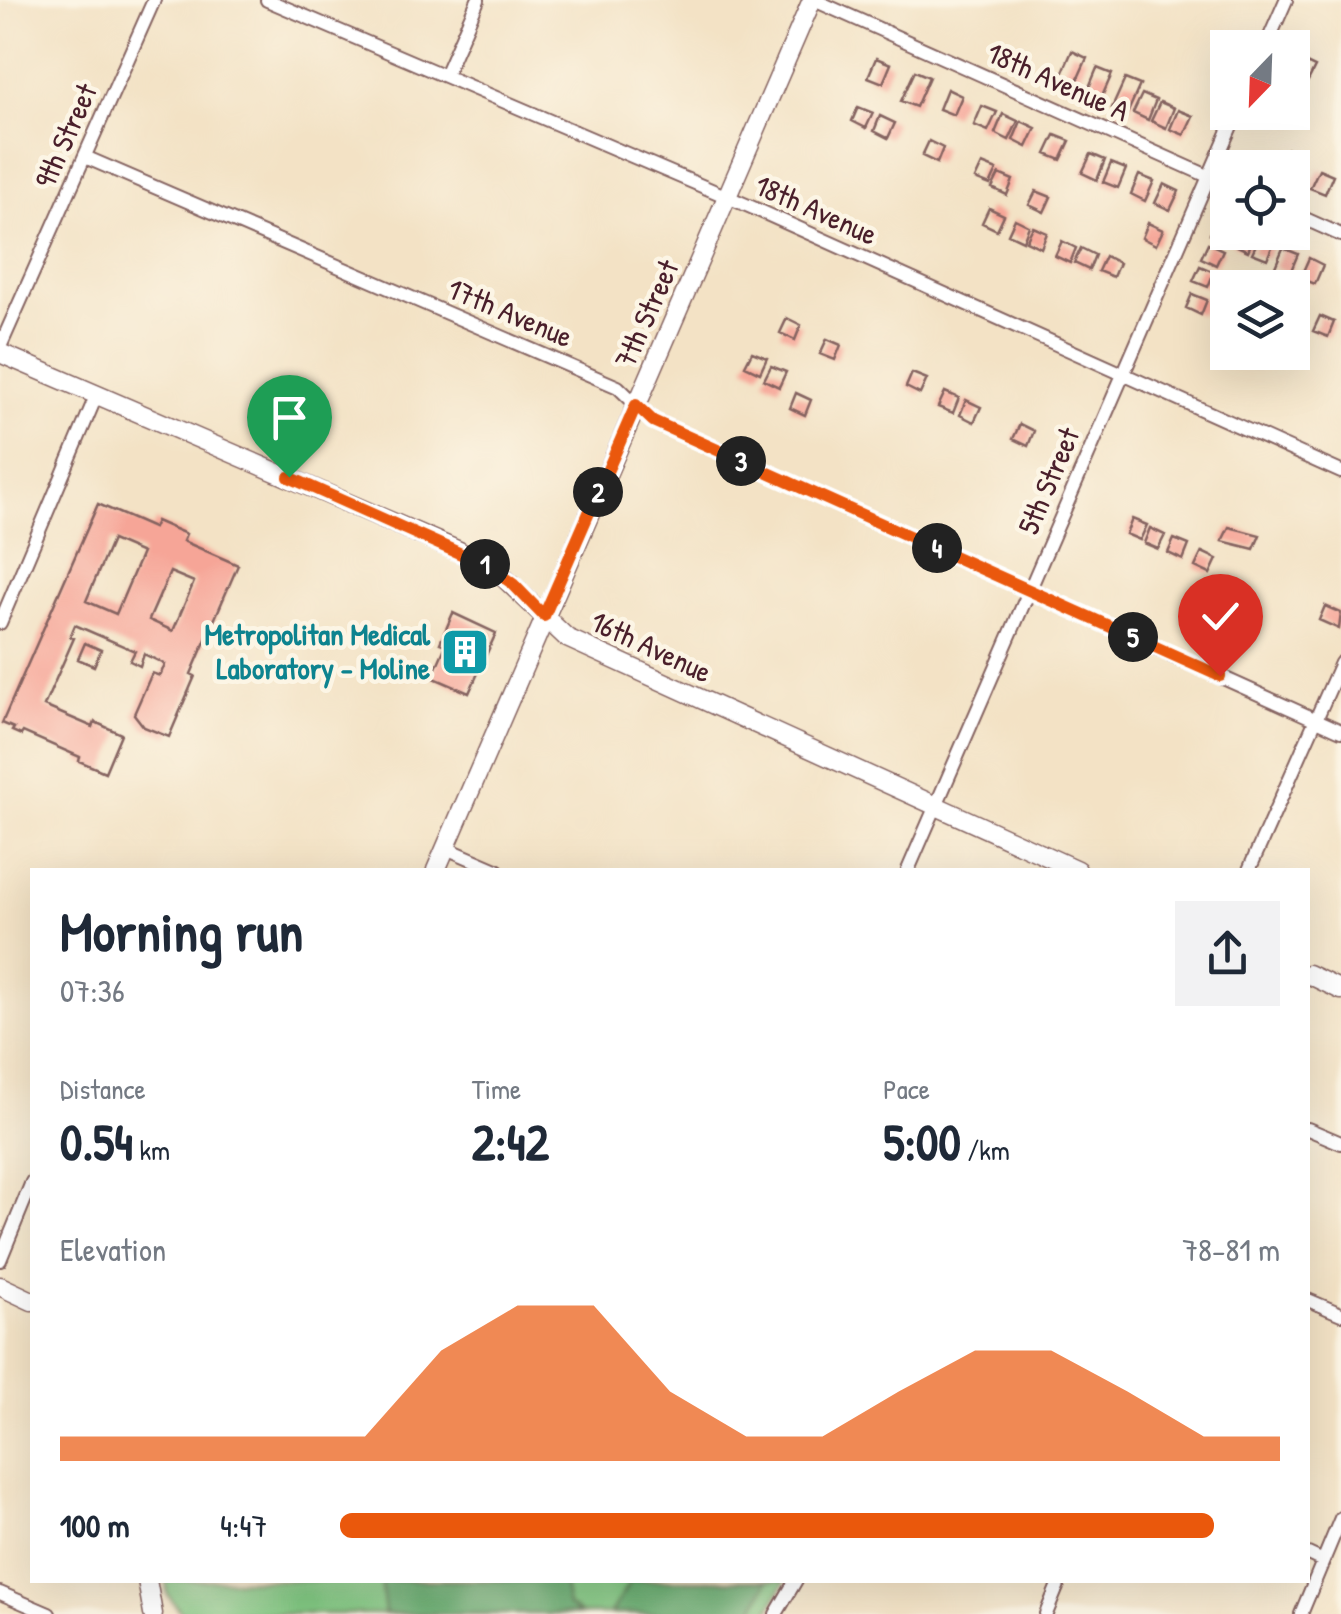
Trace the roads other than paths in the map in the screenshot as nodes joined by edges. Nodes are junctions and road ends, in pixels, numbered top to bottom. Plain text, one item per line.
1 (154, 0) edge
2 (268, 0) edge
3 (478, 0) edge
4 (813, 0) edge
5 (1286, 0) edge
6 (1273, 30) edge
7 (445, 75) junction
8 (1229, 130) edge
9 (85, 156) junction
10 (1209, 176) junction
11 (728, 198) junction
12 (1310, 222) edge
13 (1341, 235) edge
14 (0, 350) edge
15 (1122, 375) junction
16 (97, 394) junction
17 (636, 405) junction
18 (1341, 472) edge
19 (1030, 590) junction
20 (544, 616) junction
21 (0, 623) edge
22 (1341, 663) edge
23 (1315, 720) junction
24 (1341, 731) edge
25 (936, 805) junction
26 (446, 848) junction
27 (437, 868) edge
28 (492, 868) edge
29 (909, 868) edge
30 (1073, 868) edge
31 (1250, 868) edge
32 (1310, 979) edge
33 (1341, 990) edge
34 (1310, 1130) edge
35 (1341, 1144) edge
36 (30, 1187) edge
37 (0, 1260) edge
38 (0, 1286) edge
39 (30, 1300) edge
40 (1310, 1301) edge
41 (1341, 1314) edge
42 (1341, 1518) edge
43 (1310, 1555) edge
44 (1323, 1561) junction
45 (148, 1583) edge
46 (794, 1583) edge
47 (1059, 1583) edge
48 (0, 1593) edge
49 (48, 1614) edge
50 (153, 1614) edge
51 (776, 1614) edge
52 (1046, 1614) edge
53 (1301, 1614) edge

1 - 9 street, 9th Street
2 - 7 street, 18th Avenue
3 - 7 street
4 - 10 street, 18th Avenue A
4 - 11 street, 7th Street
5 - 6 street
7 - 11 street, 18th Avenue
8 - 10 street, 5th Street
9 - 14 street, 9th Street
9 - 17 street, 17th Avenue
10 - 15 street, 5th Street
11 - 15 street, 18th Avenue
11 - 17 street, 7th Street
12 - 13 street
14 - 16 street, 16th Avenue
15 - 18 street, 18th Avenue
15 - 19 street, 5th Street
16 - 20 street, 16th Avenue
16 - 21 street
17 - 19 street, 17th Avenue
17 - 20 street, 7th Street
19 - 23 street, 17th Avenue
19 - 25 street, 5th Street
20 - 25 street, 16th Avenue
20 - 26 street, 7th Street
22 - 23 street
23 - 24 street, 17th Avenue
23 - 31 street
25 - 29 street, 5th Street
25 - 30 street, 16th Avenue
26 - 27 street, 7th Street
26 - 28 street
32 - 33 street
34 - 35 street
36 - 37 street
38 - 39 street
40 - 41 street
42 - 44 street
43 - 44 street
44 - 53 street
45 - 50 street
46 - 51 street
47 - 52 street
48 - 49 street

